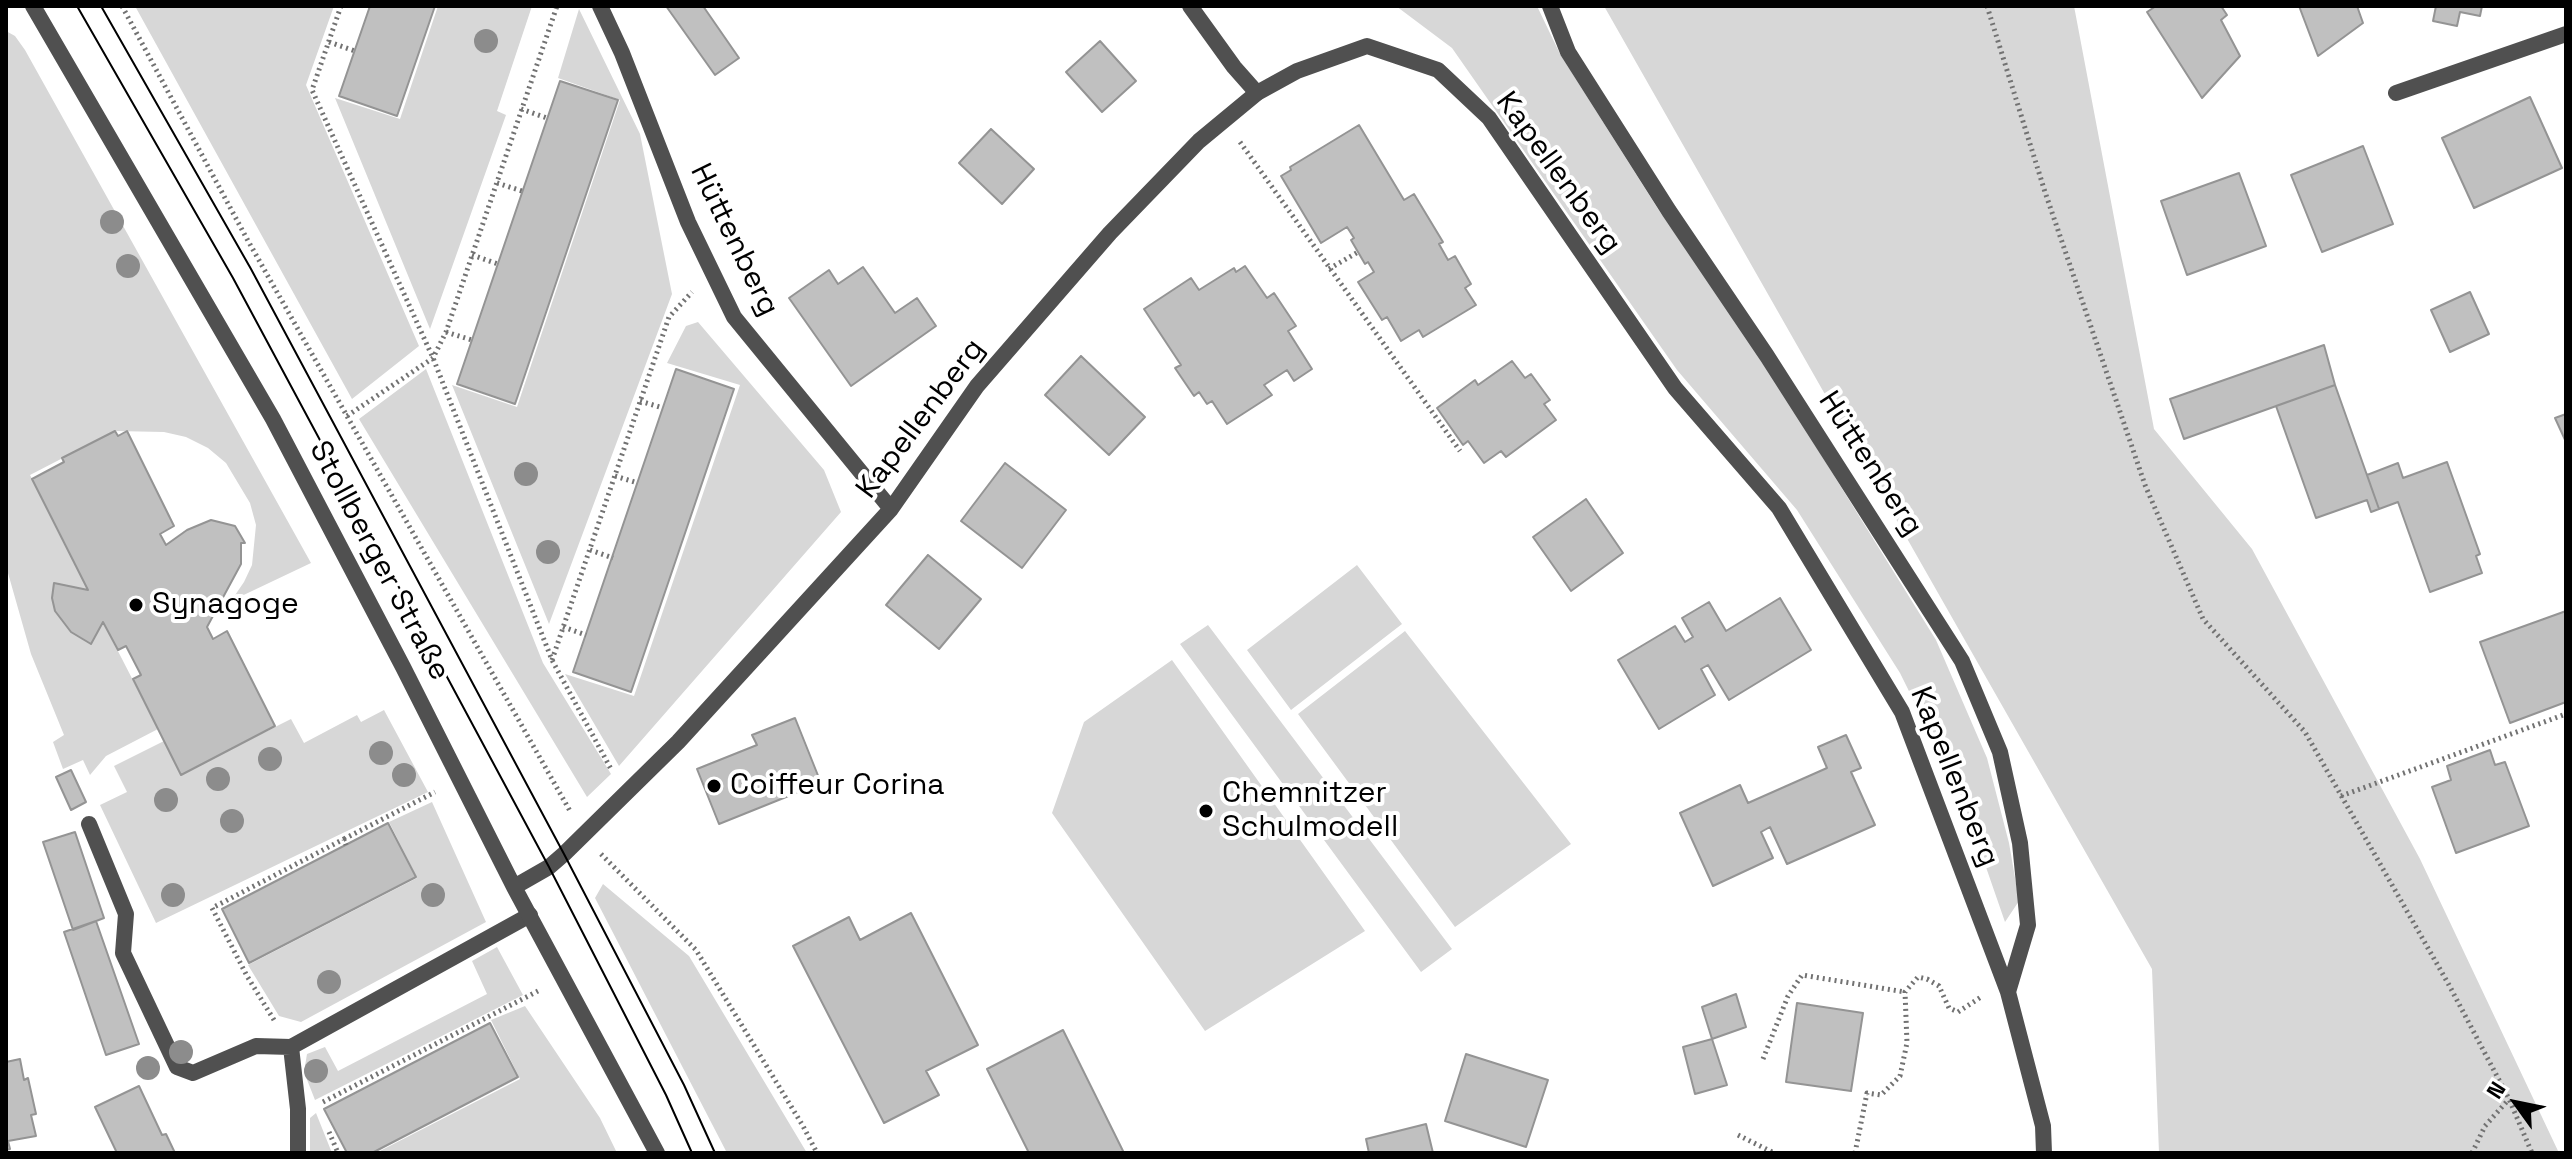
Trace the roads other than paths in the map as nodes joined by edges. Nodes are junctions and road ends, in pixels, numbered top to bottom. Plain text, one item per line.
1 (33, 6) edge
2 (600, 6) edge
3 (1190, 6) edge
4 (1550, 6) edge
5 (2566, 34) edge
6 (1257, 93) junction
7 (2396, 93) dead end
8 (891, 509) junction
9 (89, 824) dead end
10 (514, 887) junction
11 (530, 915) junction
12 (2006, 985) junction
13 (291, 1047) junction
14 (298, 1153) edge
15 (657, 1153) edge
16 (2044, 1153) edge

1 - 10 street, Stollberger Straße
2 - 8 street, Hüttenberg
3 - 6 street
4 - 12 street, Hüttenberg
5 - 7 street
6 - 8 street, Kapellenberg
6 - 12 street, Kapellenberg
8 - 10 street, Kapellenberg
9 - 13 street
10 - 11 street, Stollberger Straße
11 - 13 street
11 - 15 street, Stollberger Straße
12 - 16 street, Kapellenberg
13 - 14 street

